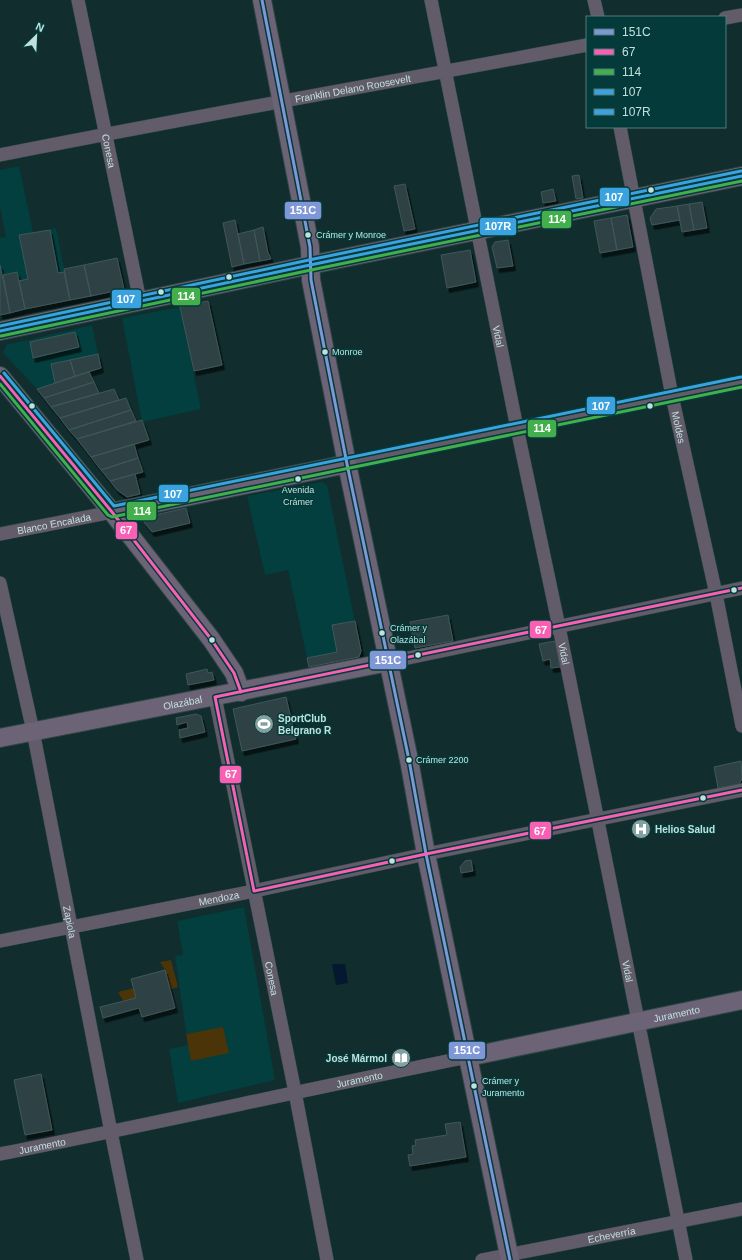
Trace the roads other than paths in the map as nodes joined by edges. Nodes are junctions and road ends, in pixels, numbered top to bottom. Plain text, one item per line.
1 (78, 0) edge
2 (262, 0) edge
3 (431, 0) edge
4 (594, 0) edge
5 (742, 15) edge
6 (598, 16) edge
7 (726, 18) edge
8 (586, 45) edge
9 (446, 72) junction
10 (282, 101) junction
11 (620, 128) edge
12 (106, 134) junction
13 (0, 155) edge
14 (742, 176) edge
15 (634, 198) junction
16 (478, 231) junction
17 (310, 265) junction
18 (140, 301) junction
19 (0, 331) edge
20 (0, 376) edge
21 (742, 382) edge
22 (672, 396) junction
23 (517, 428) junction
24 (347, 464) junction
25 (112, 512) junction
26 (0, 534) edge
27 (0, 584) edge
28 (742, 588) edge
29 (716, 594) junction
30 (559, 627) junction
31 (389, 662) junction
32 (241, 692) junction
33 (215, 697) junction
34 (742, 726) edge
35 (33, 732) junction
36 (0, 738) edge
37 (742, 790) edge
38 (597, 820) junction
39 (426, 854) junction
40 (254, 891) junction
41 (70, 926) junction
42 (0, 941) edge
43 (742, 1000) edge
44 (638, 1022) junction
45 (468, 1057) junction
46 (294, 1092) junction
47 (110, 1132) junction
48 (0, 1154) edge
49 (742, 1209) edge
50 (679, 1221) junction
51 (510, 1257) edge
52 (137, 1260) edge
53 (327, 1260) edge
54 (482, 1260) edge
55 (686, 1260) edge

1 - 12 street, Conesa
2 - 10 main road
3 - 9 street, Vidal
4 - 6 street
5 - 7 street
8 - 9 street, Franklin Delano Roosevelt
9 - 10 street, Franklin Delano Roosevelt
9 - 16 street, Vidal
10 - 12 street, Franklin Delano Roosevelt
10 - 17 main road
11 - 15 street, Moldes
12 - 13 street, Franklin Delano Roosevelt
12 - 18 street, Conesa
14 - 15 main road
15 - 16 main road
15 - 22 street, Moldes
16 - 17 main road
16 - 23 street, Vidal
17 - 18 main road
17 - 24 main road
18 - 19 main road
20 - 25 main road
21 - 22 street, Blanco Encalada
22 - 23 street, Blanco Encalada
22 - 29 street, Moldes
23 - 24 street, Blanco Encalada
23 - 30 street, Vidal
24 - 25 main road, Blanco Encalada
24 - 31 main road
25 - 26 street, Blanco Encalada
25 - 32 main road
27 - 35 street, Zapiola
28 - 29 street, Olazábal
29 - 30 street, Olazábal
29 - 34 street, Moldes
30 - 31 street, Olazábal
30 - 38 street, Vidal
31 - 32 main road, Olazábal
31 - 39 main road
32 - 33 main road, Olazábal
33 - 35 main road, Olazábal
33 - 40 street, Conesa
35 - 36 main road, Olazábal
35 - 41 street, Zapiola
37 - 38 street, Mendoza
38 - 39 street, Mendoza
38 - 44 street, Vidal
39 - 40 street, Mendoza
39 - 45 main road
40 - 41 street, Mendoza
40 - 46 street, Conesa
41 - 42 street, Mendoza
41 - 47 street, Zapiola
43 - 44 main road, Juramento
44 - 45 main road, Juramento
44 - 50 street, Vidal
45 - 46 street, Juramento
45 - 51 main road
46 - 47 street, Juramento
46 - 53 street, Conesa
47 - 48 street, Juramento
47 - 52 street, Zapiola
49 - 50 street, Echeverría
50 - 51 street, Echeverría
50 - 55 street, Vidal
51 - 54 street, Echeverría

